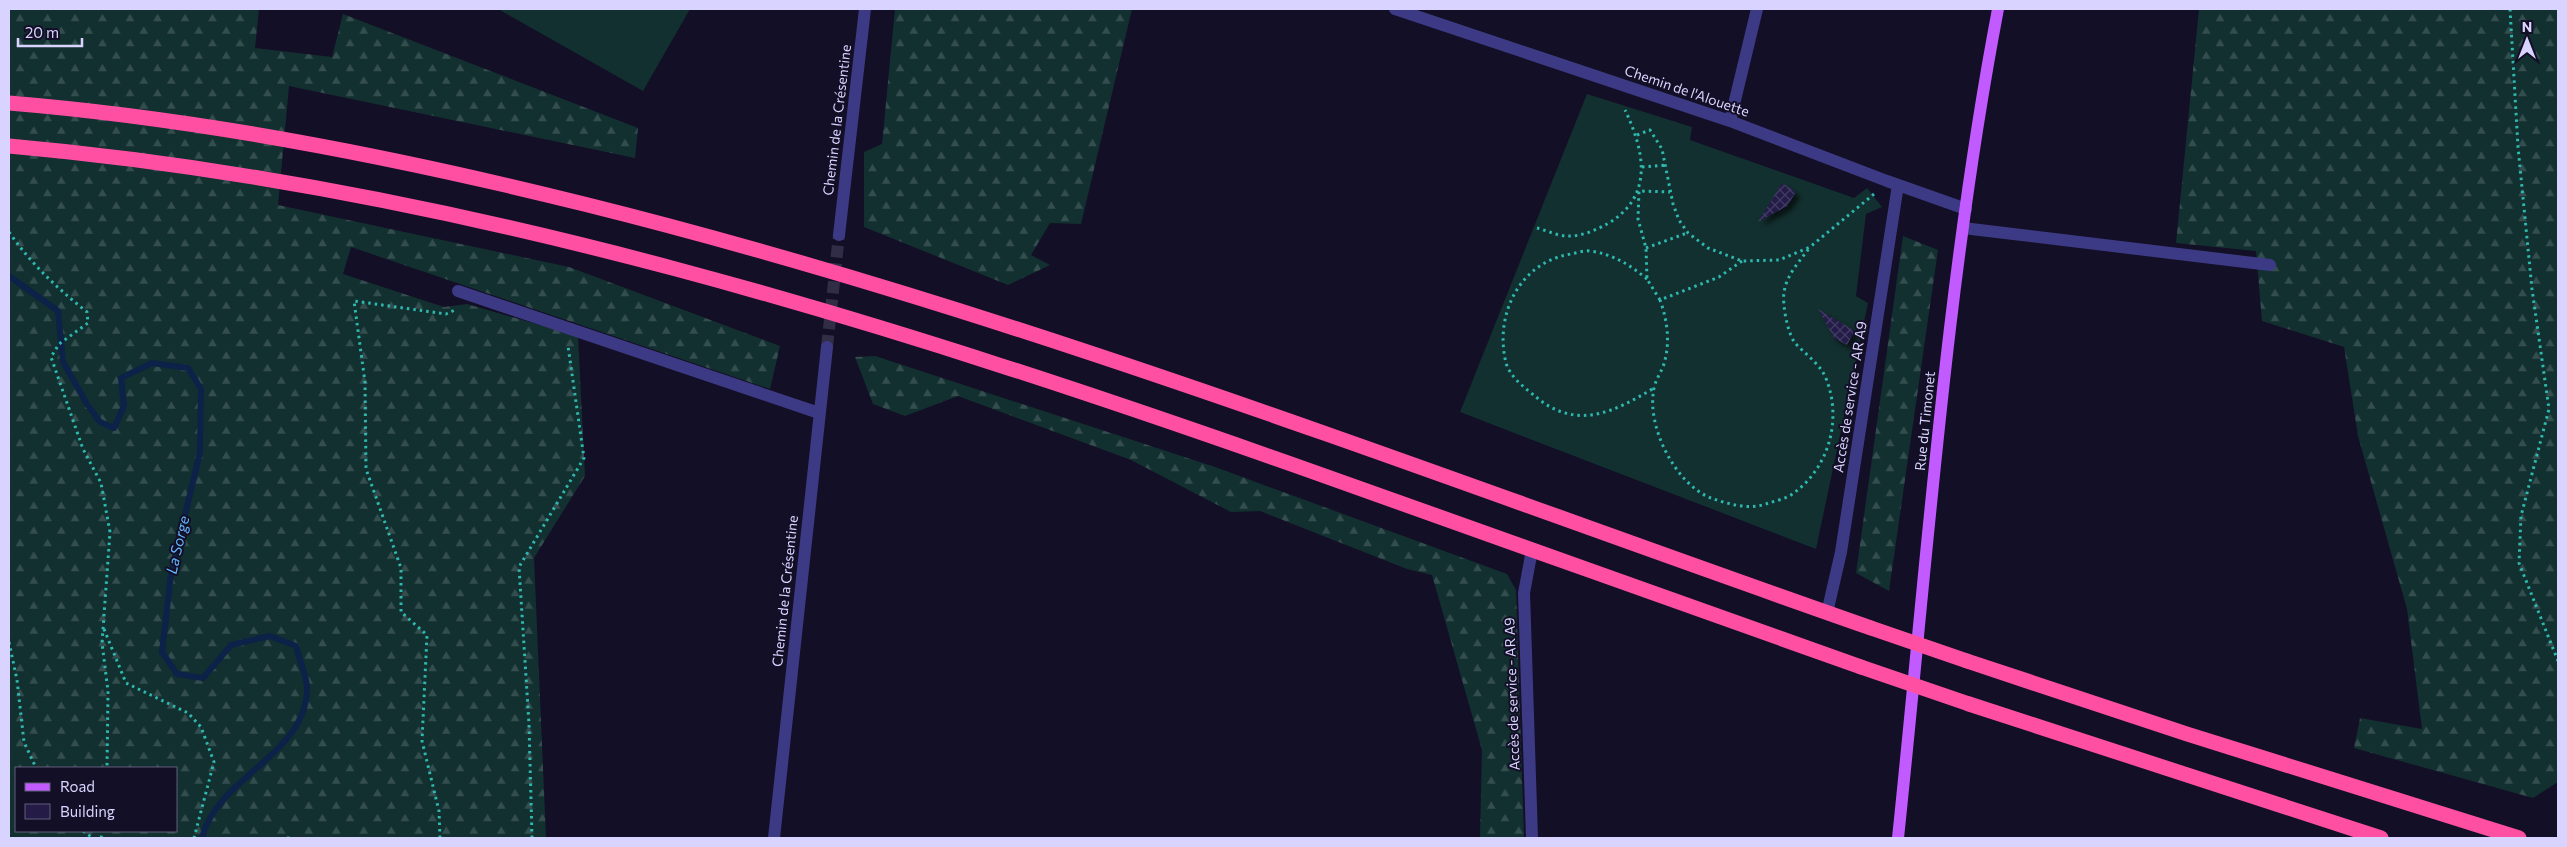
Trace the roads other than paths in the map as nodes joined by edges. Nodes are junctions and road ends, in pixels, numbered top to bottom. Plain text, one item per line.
1 (865, 9) edge
2 (1395, 9) edge
3 (1757, 9) edge
4 (1998, 9) edge
5 (9, 103) edge
6 (1730, 121) junction
7 (9, 146) edge
8 (1892, 183) junction
9 (1966, 208) junction
10 (1963, 228) junction
11 (839, 236) tunnel mouth
12 (2270, 265) dead end
13 (458, 291) dead end
14 (827, 347) tunnel mouth
15 (819, 413) junction
16 (1532, 550) junction
17 (1827, 613) junction
18 (774, 838) edge
19 (1532, 838) edge
20 (1898, 838) edge
21 (2382, 838) edge
22 (2520, 838) edge

1 - 11 street, Chemin de la Crésentine
2 - 6 street, Chemin de l'Alouette
3 - 6 street
4 - 9 main road, Rue du Timonet
5 - 17 highway
6 - 8 street, Chemin de l'Alouette
7 - 16 highway
8 - 9 street, Chemin de l'Alouette
8 - 17 street, Accès de service - AR A9
9 - 10 main road, Rue du Timonet
10 - 12 street
10 - 20 main road, Rue du Timonet
13 - 15 street
14 - 15 street, Chemin de la Crésentine
15 - 18 street, Chemin de la Crésentine
16 - 19 street, Accès de service - AR A9
16 - 21 highway, bridge
17 - 22 highway, bridge

